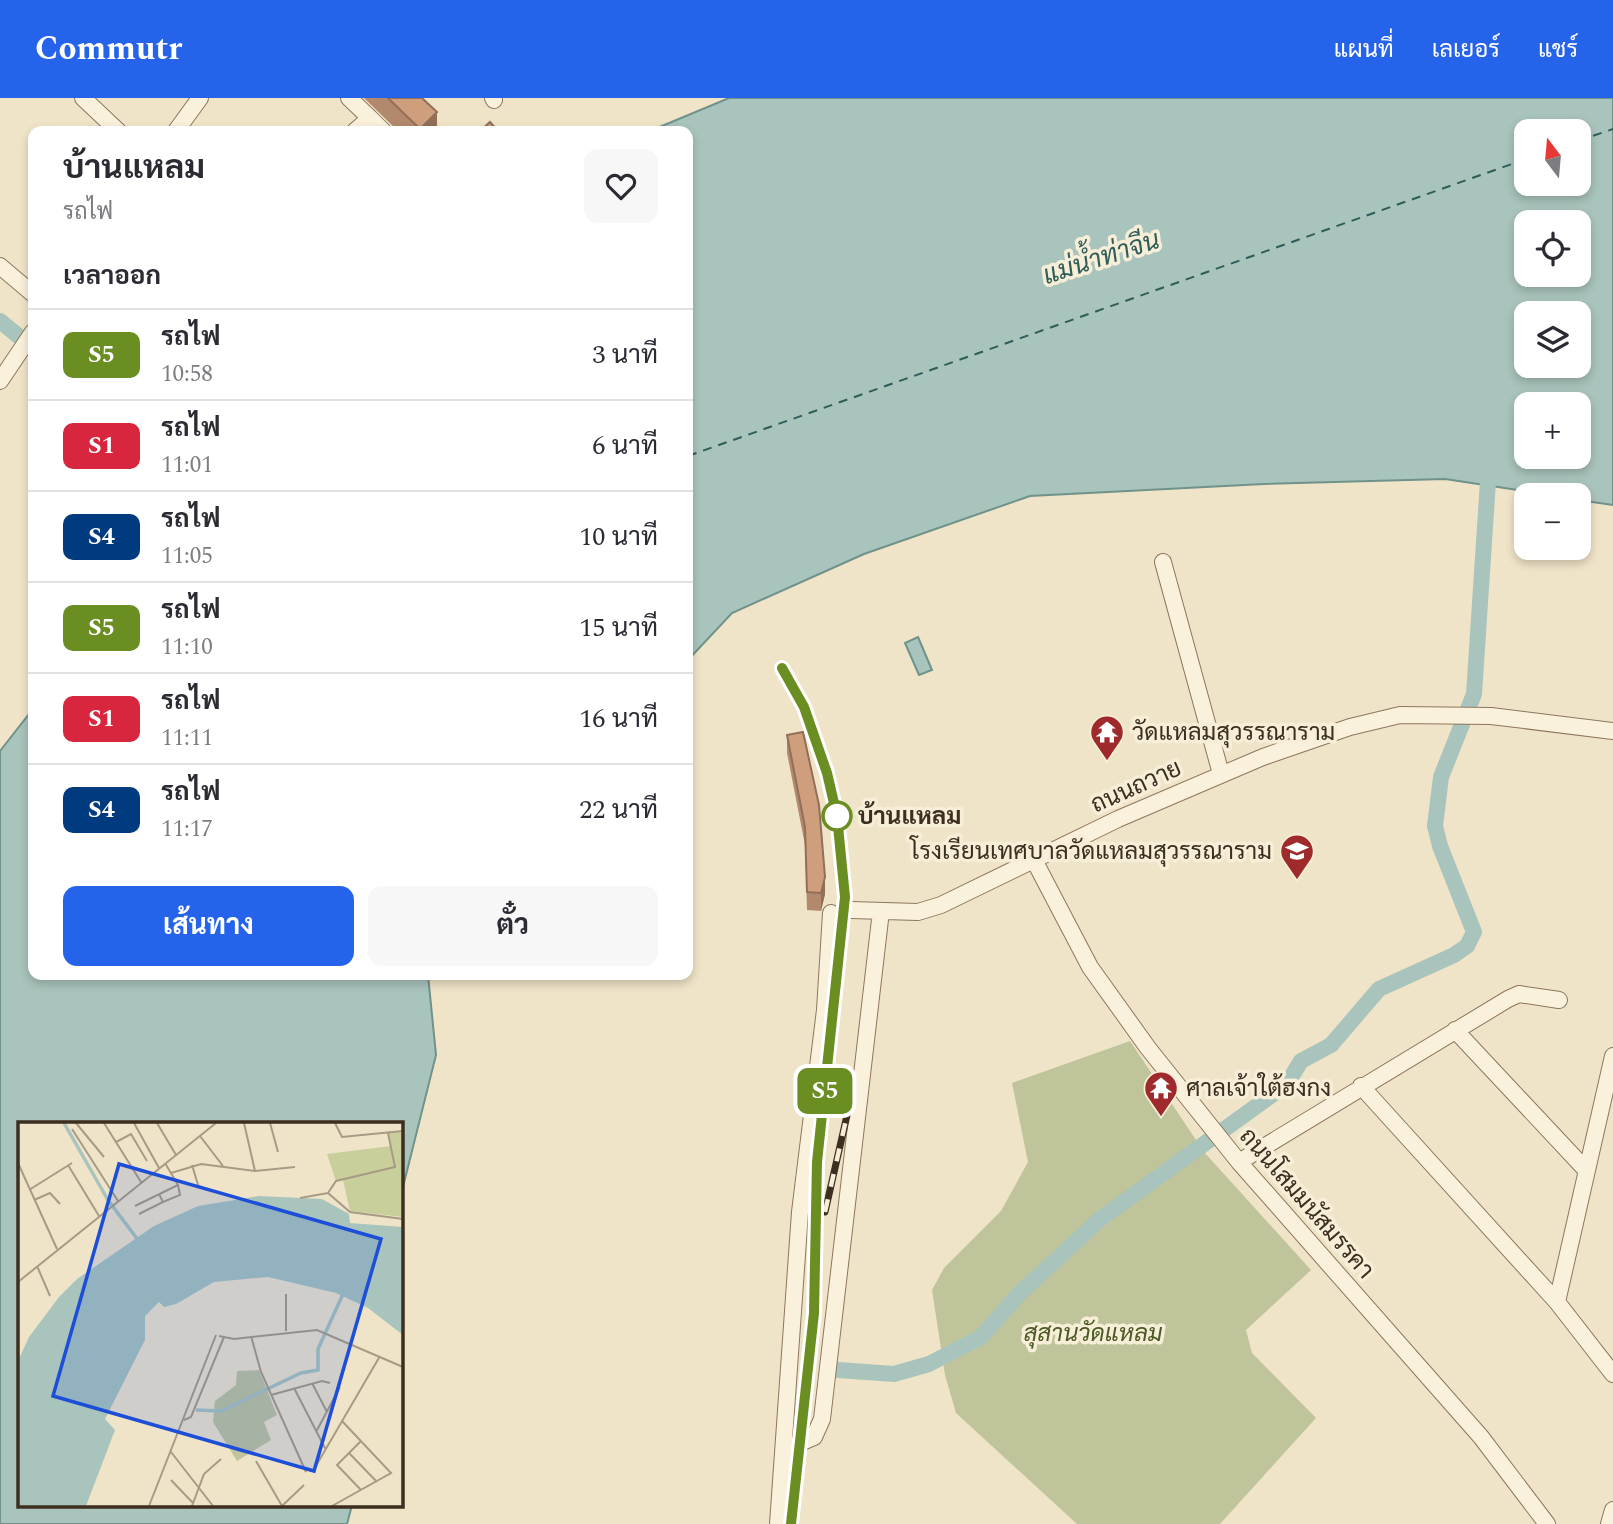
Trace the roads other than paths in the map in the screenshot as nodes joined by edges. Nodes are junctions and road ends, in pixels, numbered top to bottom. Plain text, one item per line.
1 (83, 98) edge
2 (200, 98) edge
3 (349, 98) edge
4 (370, 118) junction
5 (113, 126) edge
6 (180, 126) edge
7 (361, 126) edge
8 (378, 126) edge
9 (0, 266) edge
10 (28, 289) edge
11 (28, 341) edge
12 (0, 381) edge
13 (1163, 562) dead end
14 (1613, 731) edge
15 (1221, 774) junction
16 (1034, 860) junction
17 (851, 910) dead end
18 (881, 911) junction
19 (831, 913) dead end
20 (1559, 1000) dead end
21 (1455, 1030) junction
22 (1613, 1056) edge
23 (1361, 1086) junction
24 (1240, 1162) junction
25 (1587, 1171) junction
26 (1557, 1301) junction
27 (1613, 1374) edge
28 (784, 1450) junction
29 (1613, 1510) edge
30 (778, 1524) edge
31 (1547, 1524) edge
32 (1609, 1524) edge

1 - 5 street
2 - 6 street
3 - 4 street
4 - 7 street
4 - 8 street
9 - 10 street
11 - 12 street
13 - 15 street
14 - 15 street, ถนนถวาย
15 - 16 street, ถนนถวาย
16 - 18 street, ถนนถวาย
16 - 24 street, ถนนโสมมนัสมรรคา
17 - 18 street, ถนนถวาย
18 - 28 street
19 - 28 street
20 - 21 street
21 - 23 street
21 - 25 street
22 - 25 street
23 - 24 street
23 - 26 street
24 - 31 street, ถนนโสมมนัสมรรคา
25 - 26 street
26 - 27 street
28 - 30 street
29 - 32 street

